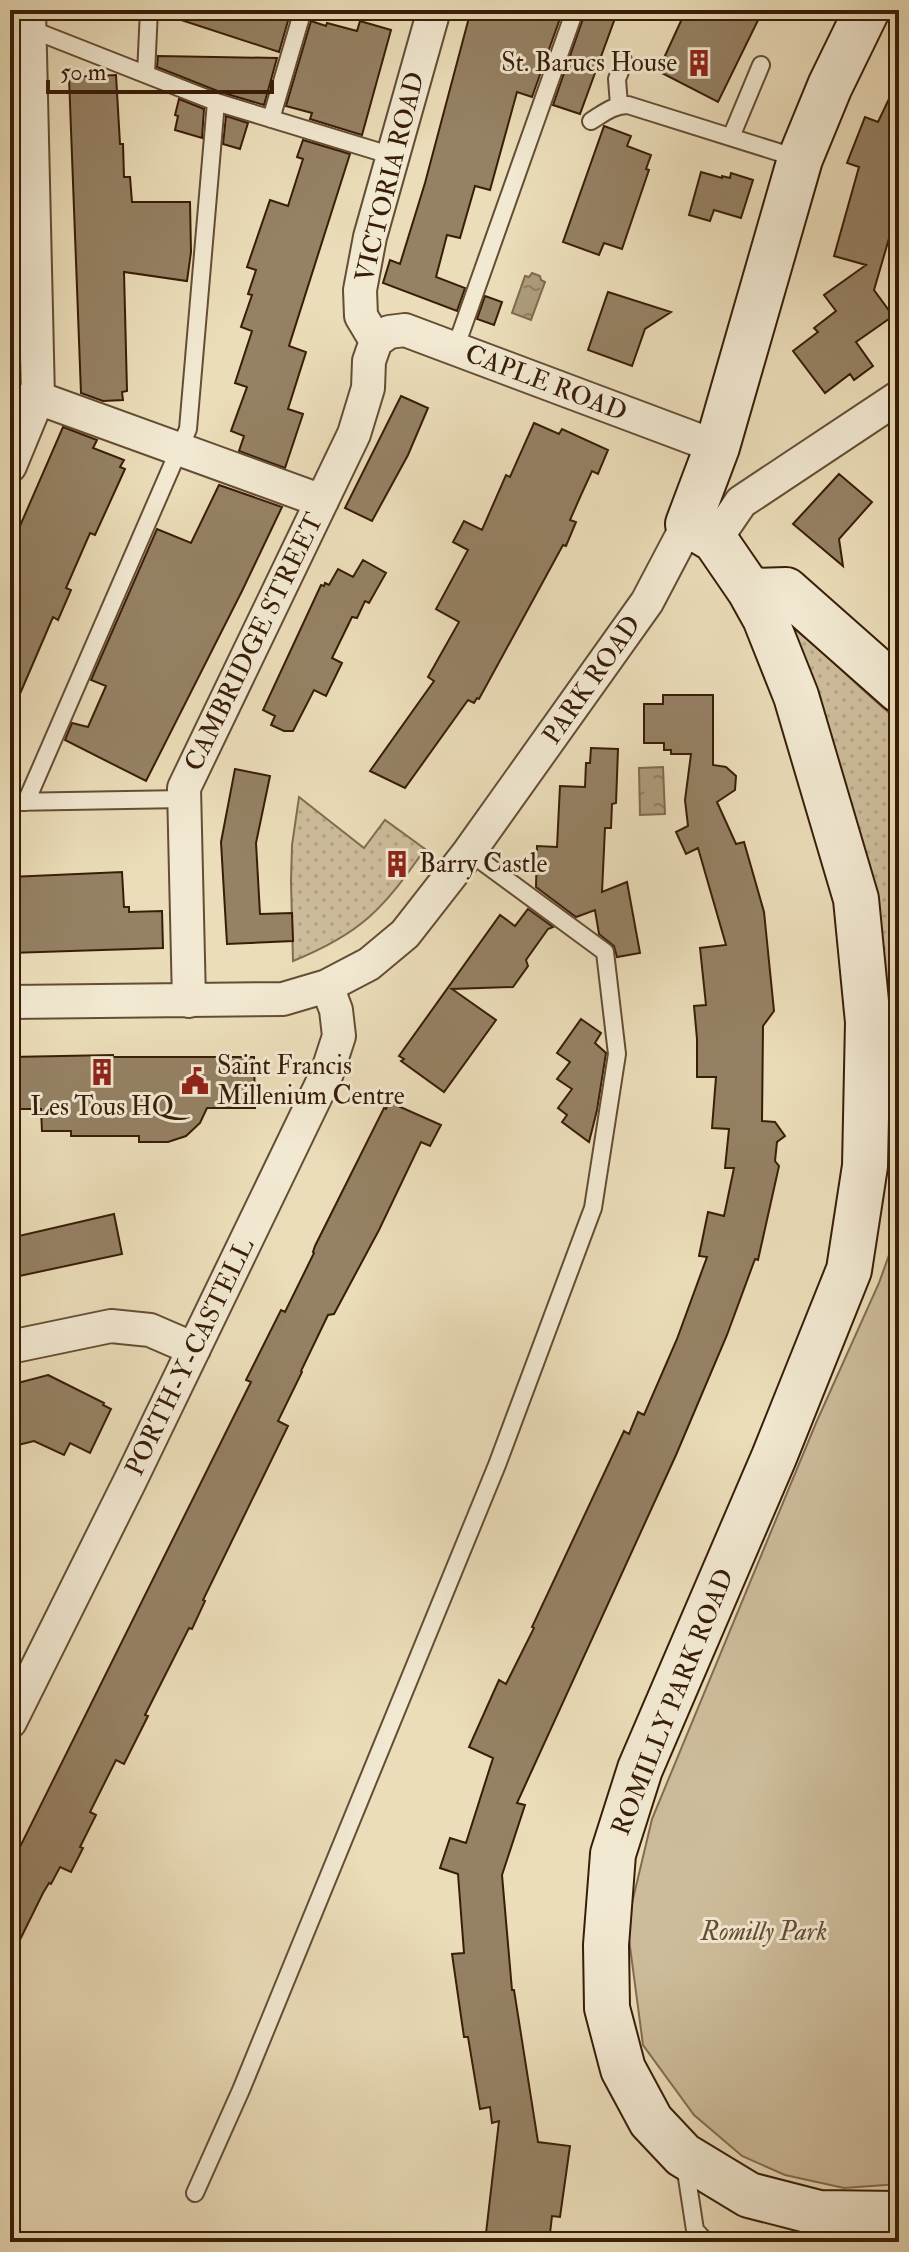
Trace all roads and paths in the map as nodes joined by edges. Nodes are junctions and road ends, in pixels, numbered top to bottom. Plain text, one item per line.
1 (149, 10) edge
2 (303, 10) edge
3 (575, 10) edge
4 (867, 10) edge
5 (424, 13) edge
6 (23, 20) edge
7 (624, 62) dead end
8 (761, 65) dead end
9 (146, 74) junction
10 (216, 102) junction
11 (619, 105) junction
12 (271, 119) junction
13 (591, 121) dead end
14 (731, 137) junction
15 (393, 156) junction
16 (800, 159) junction
17 (376, 341) junction
18 (455, 349) junction
19 (24, 394) edge
20 (899, 397) edge
21 (717, 447) junction
22 (179, 450) junction
23 (10, 466) edge
24 (322, 501) junction
25 (702, 532) junction
26 (750, 591) junction
27 (899, 690) edge
28 (184, 799) junction
29 (18, 802) edge
30 (469, 852) junction
31 (327, 986) junction
32 (189, 1001) junction
33 (10, 1002) edge
34 (882, 1159) edge
35 (10, 1347) edge
36 (194, 1349) junction
37 (10, 1722) edge
38 (683, 2155) junction
39 (195, 2193) dead end
40 (899, 2214) edge
41 (706, 2242) edge

1 - 9 lane
2 - 12 lane
3 - 18 lane
4 - 16 street, PARK ROAD
5 - 15 street, VICTORIA ROAD
6 - 9 lane
6 - 19 street
7 - 11 lane
8 - 14 lane
9 - 10 lane
10 - 12 lane
10 - 22 lane
11 - 13 lane
11 - 14 lane
12 - 15 lane
14 - 16 lane
15 - 17 street, VICTORIA ROAD
16 - 21 street, PARK ROAD
17 - 18 street, CAPLE ROAD
17 - 24 street, CAMBRIDGE STREET
18 - 21 street, CAPLE ROAD
19 - 22 street
19 - 23 street
20 - 25 street
21 - 25 street, PARK ROAD
22 - 24 street
22 - 29 lane
24 - 28 street, CAMBRIDGE STREET
25 - 26 street, ROMILLY PARK ROAD
25 - 30 street, PARK ROAD
26 - 27 street
26 - 34 street, ROMILLY PARK ROAD
28 - 29 lane
28 - 32 street, CAMBRIDGE STREET
30 - 31 street, PARK ROAD
30 - 39 lane
31 - 32 street, PARK ROAD
31 - 36 street, PORTH-Y-CASTELL
32 - 33 street, PARK ROAD
34 - 38 street, ROMILLY PARK ROAD
35 - 36 street
36 - 37 street, PORTH-Y-CASTELL
38 - 40 street, ROMILLY PARK ROAD
38 - 41 lane

